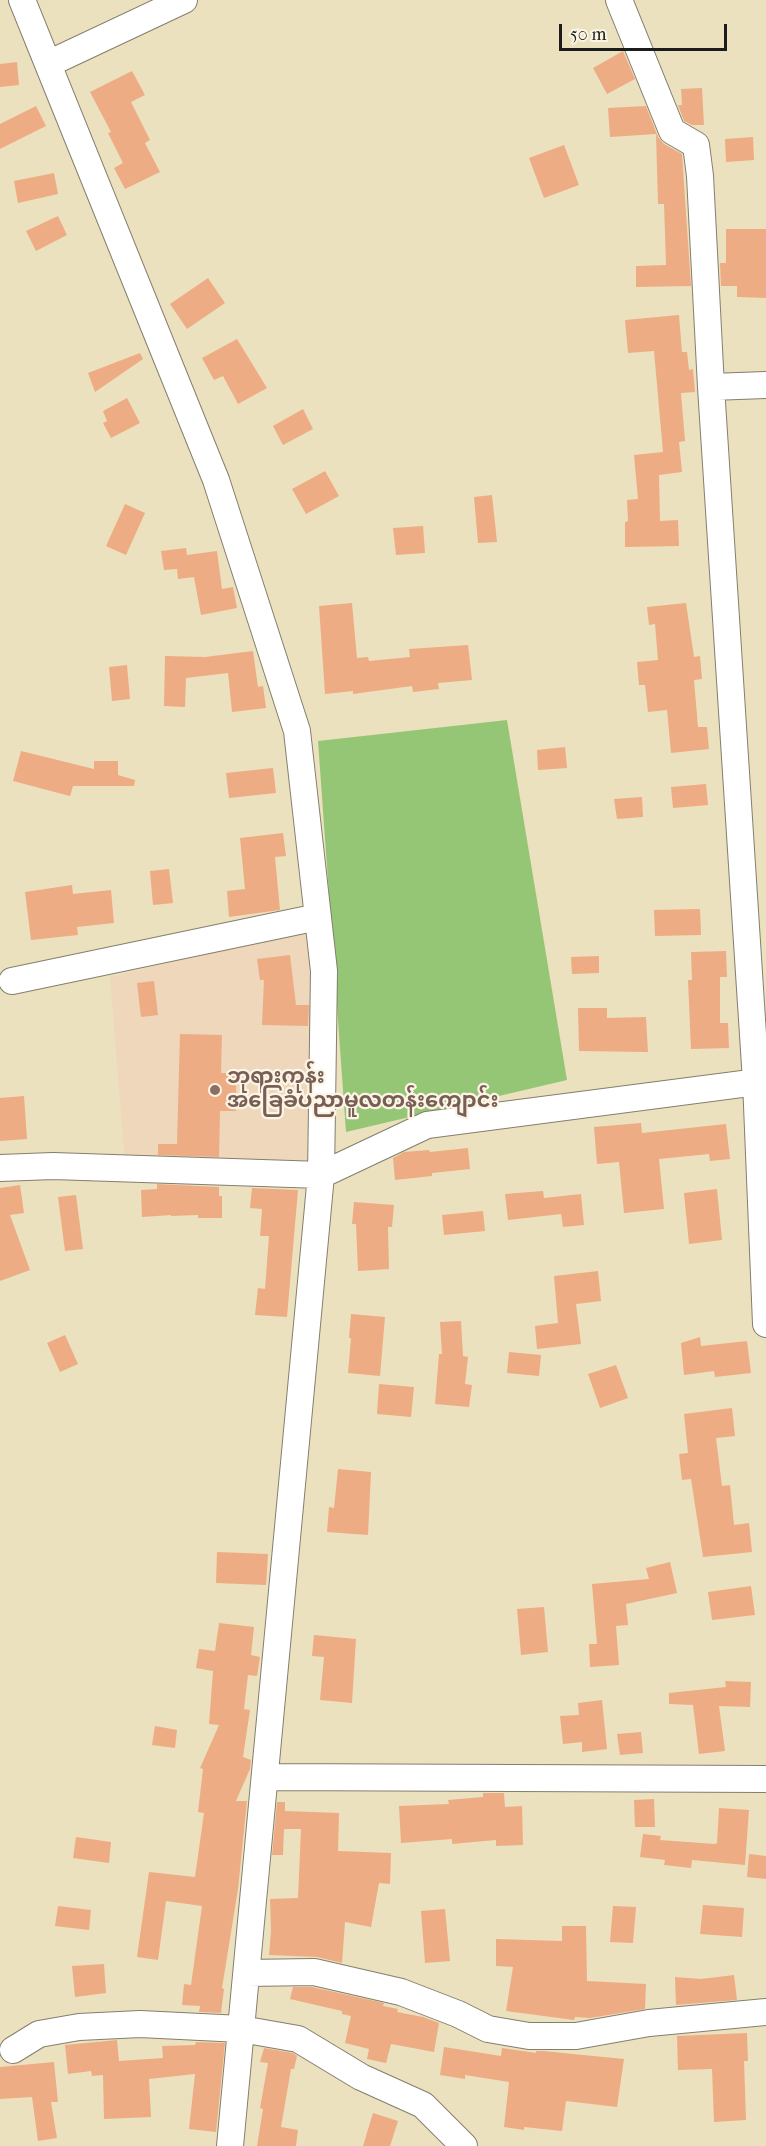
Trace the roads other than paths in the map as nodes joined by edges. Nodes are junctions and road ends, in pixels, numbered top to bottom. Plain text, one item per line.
1 (22, 0) edge
2 (184, 0) edge
3 (619, 0) edge
4 (48, 64) junction
5 (766, 385) edge
6 (711, 387) junction
7 (318, 917) junction
8 (12, 981) dead end
9 (761, 1081) edge
10 (0, 1168) edge
11 (321, 1175) junction
12 (766, 1324) edge
13 (265, 1777) junction
14 (766, 1779) edge
15 (247, 1973) junction
16 (766, 2012) edge
17 (242, 2029) junction
18 (13, 2050) dead end
19 (230, 2146) edge
20 (464, 2146) edge

1 - 4 street
2 - 4 street
3 - 6 street
4 - 7 street
5 - 6 street
6 - 9 street
7 - 8 street
7 - 11 street
9 - 11 street
9 - 12 street
10 - 11 street
11 - 13 street
13 - 14 street
13 - 15 street
15 - 16 street
15 - 17 street
17 - 18 street
17 - 19 street
17 - 20 street

